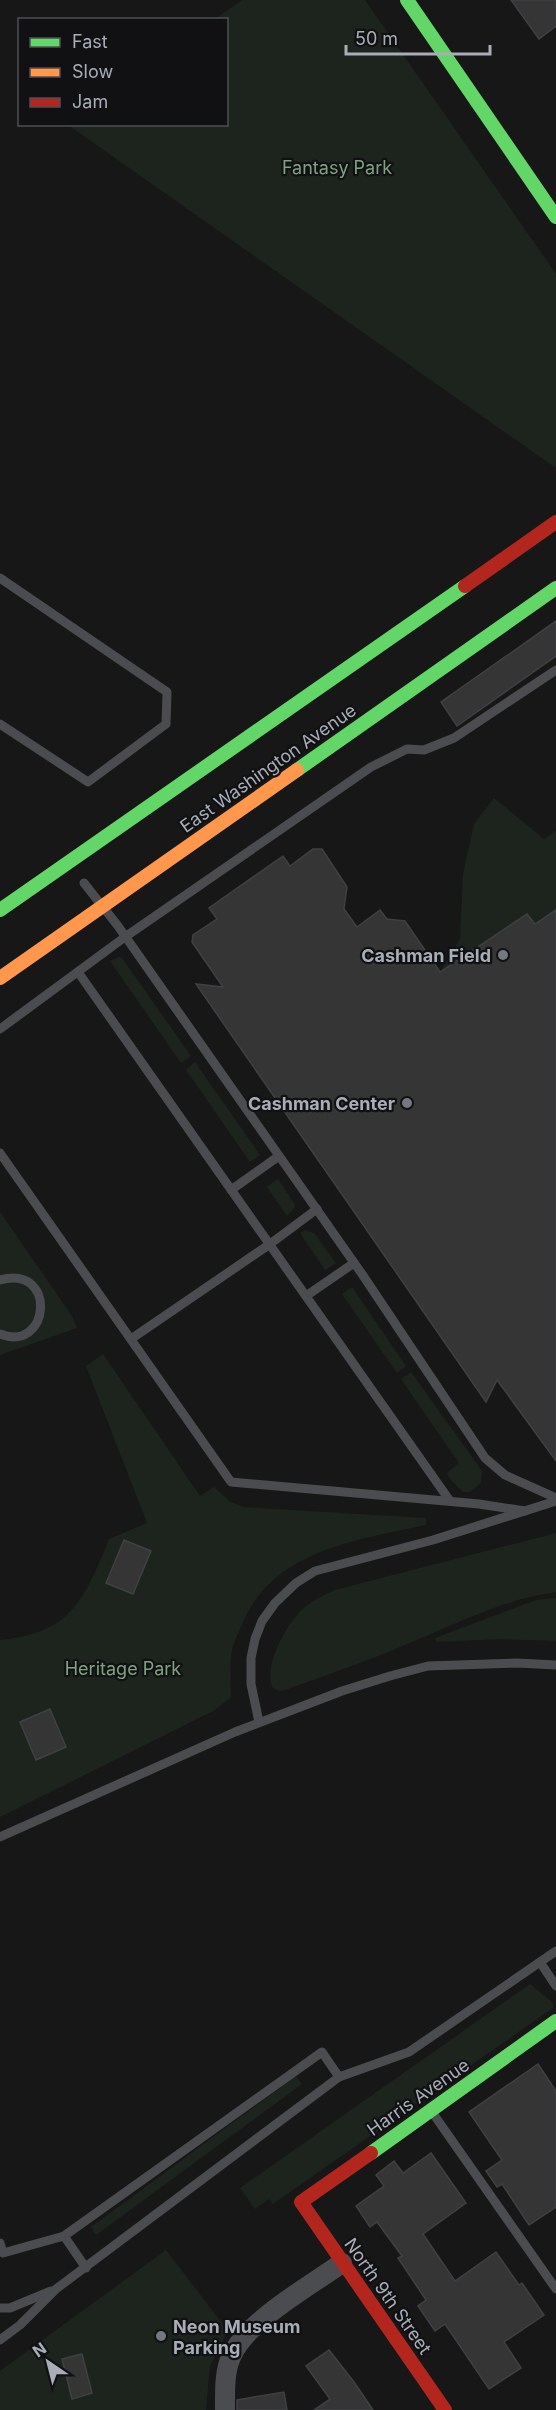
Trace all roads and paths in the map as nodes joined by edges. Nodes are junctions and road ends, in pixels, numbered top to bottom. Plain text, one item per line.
1 (407, 0) edge
2 (556, 218) edge
3 (556, 522) edge
4 (0, 578) edge
5 (556, 588) edge
6 (556, 670) edge
7 (0, 724) edge
8 (84, 883) dead end
9 (103, 905) junction
10 (0, 910) edge
11 (125, 937) junction
12 (78, 972) junction
13 (0, 978) edge
14 (0, 1029) edge
15 (0, 1153) edge
16 (279, 1156) junction
17 (231, 1190) junction
18 (317, 1209) junction
19 (270, 1244) junction
20 (354, 1263) junction
21 (0, 1280) edge
22 (306, 1296) junction
23 (0, 1334) edge
24 (131, 1339) junction
25 (556, 1500) edge
26 (450, 1501) junction
27 (525, 1511) junction
28 (556, 1665) edge
29 (259, 1722) junction
30 (0, 1837) edge
31 (556, 1951) edge
32 (540, 1962) junction
33 (556, 1986) edge
34 (556, 2021) edge
35 (339, 2077) junction
36 (430, 2110) junction
37 (302, 2202) joint
38 (64, 2236) junction
39 (0, 2243) edge
40 (342, 2264) junction
41 (86, 2268) junction
42 (56, 2289) junction
43 (556, 2289) edge
44 (0, 2308) edge
45 (0, 2340) edge
46 (225, 2410) edge
47 (445, 2410) edge

1 - 2 main road
3 - 10 main road, East Washington Avenue
4 - 7 lane
5 - 9 main road, East Washington Avenue
6 - 11 lane
8 - 9 lane
9 - 11 lane
9 - 13 main road, East Washington Avenue
11 - 12 lane
11 - 16 lane
12 - 14 lane
12 - 17 lane
15 - 24 lane
16 - 17 lane
16 - 18 lane
17 - 19 lane
18 - 19 lane
18 - 20 lane
19 - 22 lane
19 - 24 lane
20 - 22 lane
20 - 25 lane
21 - 23 lane
22 - 26 lane
24 - 26 lane
25 - 27 lane
26 - 27 lane
27 - 29 lane
28 - 29 lane
29 - 30 lane
31 - 32 lane
32 - 33 lane
32 - 35 lane
34 - 36 main road, Harris Avenue
35 - 38 lane
35 - 41 lane
36 - 37 main road, Harris Avenue
36 - 43 lane
37 - 40 main road, North 9th Street
38 - 39 lane
38 - 41 lane
40 - 46 street
40 - 47 main road, North 9th Street
41 - 42 lane
42 - 44 lane
42 - 45 lane

